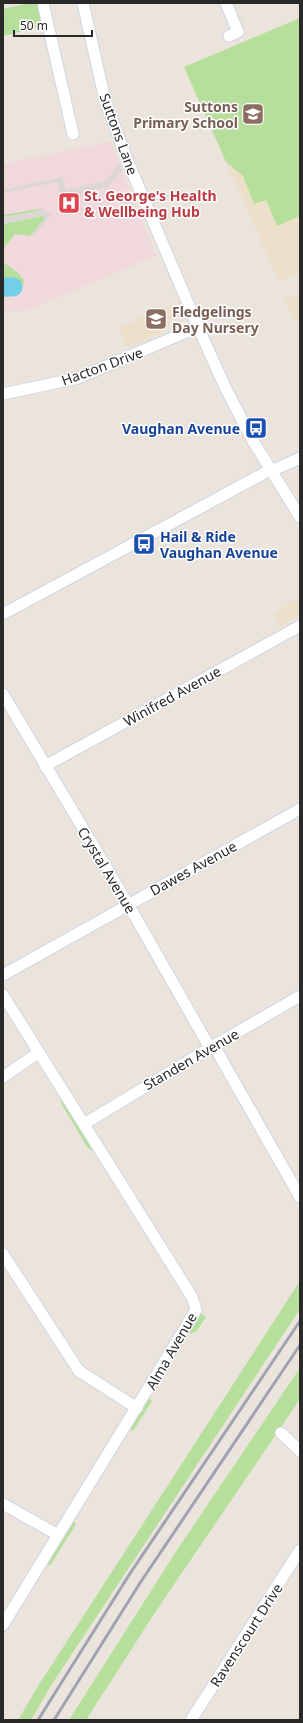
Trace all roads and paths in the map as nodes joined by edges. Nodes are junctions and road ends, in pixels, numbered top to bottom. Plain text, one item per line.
1 (43, 3) edge
2 (83, 3) edge
3 (226, 3) edge
4 (229, 36) dead end
5 (73, 134) dead end
6 (198, 327) junction
7 (3, 394) edge
8 (300, 458) edge
9 (271, 470) junction
10 (300, 517) edge
11 (3, 614) edge
12 (300, 626) edge
13 (3, 694) edge
14 (45, 766) junction
15 (300, 809) edge
16 (128, 904) junction
17 (3, 975) edge
18 (3, 996) edge
19 (300, 996) edge
20 (212, 1047) junction
21 (38, 1053) junction
22 (3, 1077) edge
23 (84, 1124) junction
24 (300, 1197) edge
25 (3, 1254) edge
26 (137, 1408) junction
27 (281, 1433) dead end
28 (300, 1451) edge
29 (3, 1504) edge
30 (58, 1535) junction
31 (300, 1550) edge
32 (3, 1625) edge
33 (191, 1720) edge

1 - 5 street
2 - 6 street, Suttons Lane
3 - 4 street
6 - 7 street, Hacton Drive
6 - 9 street, Suttons Lane
8 - 9 street
9 - 10 street, Suttons Lane
9 - 11 street
12 - 14 street, Winifred Avenue
13 - 14 street, Crystal Avenue
14 - 16 street, Crystal Avenue
15 - 16 street, Dawes Avenue
16 - 17 street, Dawes Avenue
16 - 20 street, Crystal Avenue
18 - 21 street, Alma Avenue
19 - 20 street, Standen Avenue
20 - 23 street, Standen Avenue
20 - 24 street, Crystal Avenue
21 - 22 street
21 - 23 street, Alma Avenue
23 - 26 street, Alma Avenue
25 - 26 street
26 - 30 street, Alma Avenue
27 - 28 street
29 - 30 street
30 - 32 street, Alma Avenue
31 - 33 street, Ravenscourt Drive

